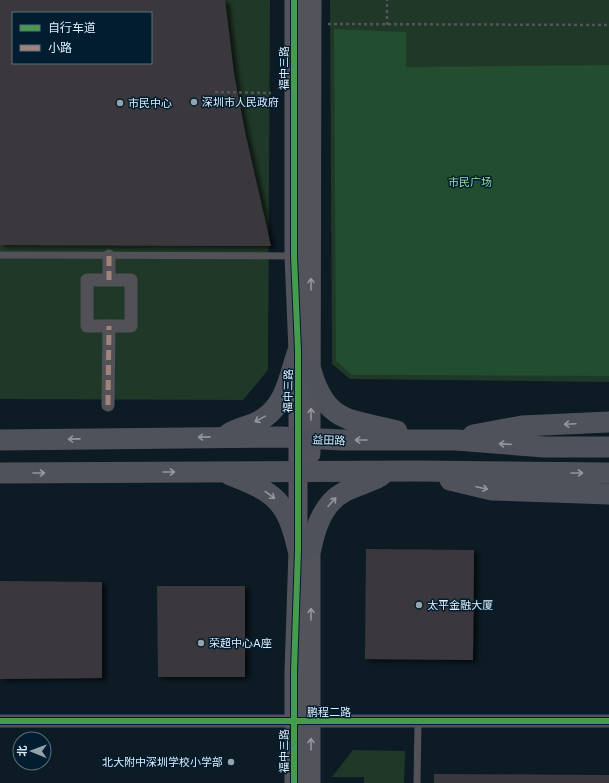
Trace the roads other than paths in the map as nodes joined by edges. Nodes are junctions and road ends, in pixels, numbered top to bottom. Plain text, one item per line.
1 (294, 0) edge
2 (312, 0) edge
3 (0, 255) edge
4 (109, 256) junction
5 (294, 256) junction
6 (109, 280) junction
7 (108, 326) junction
8 (298, 351) junction
9 (311, 370) junction
10 (108, 405) dead end
11 (609, 422) edge
12 (224, 437) junction
13 (304, 439) junction
14 (0, 440) edge
15 (456, 440) junction
16 (424, 441) junction
17 (609, 447) edge
18 (417, 471) junction
19 (222, 472) junction
20 (304, 472) junction
21 (386, 472) junction
22 (0, 473) edge
23 (609, 473) edge
24 (609, 494) edge
25 (304, 550) junction
26 (0, 721) edge
27 (609, 721) edge
28 (302, 722) junction
29 (418, 722) junction
30 (294, 783) edge
31 (311, 783) edge
32 (417, 783) edge

1 - 5 street, 福中三路
9 -> 2 street, 福中三路
3 - 4 lane
4 - 5 lane
4 - 6 street
5 - 8 street, 福中三路
6 - 7 street
6 - 7 street
7 - 10 street
8 -> 12 main road
8 - 13 street, 福中三路
13 -> 9 street, 福中三路
9 - 16 main road
11 -> 15 main road
12 - 13 main road, 益田路
12 -> 14 main road, 益田路
16 -> 13 main road, 益田路
13 - 20 street, 福中三路
15 - 16 main road, 益田路
17 -> 15 main road, 益田路
18 - 21 main road
18 -> 23 main road
18 -> 24 main road
19 - 20 main road
22 -> 19 main road
19 -> 25 main road
20 - 21 main road
20 - 25 street, 福中三路
25 -> 21 main road
25 - 28 street, 福中三路
26 - 28 street, 鹏程二路
27 - 29 street, 鹏程二路
28 - 29 street, 鹏程二路
28 - 30 street, 福中三路
31 -> 28 street, 福中三路
29 - 32 lane

